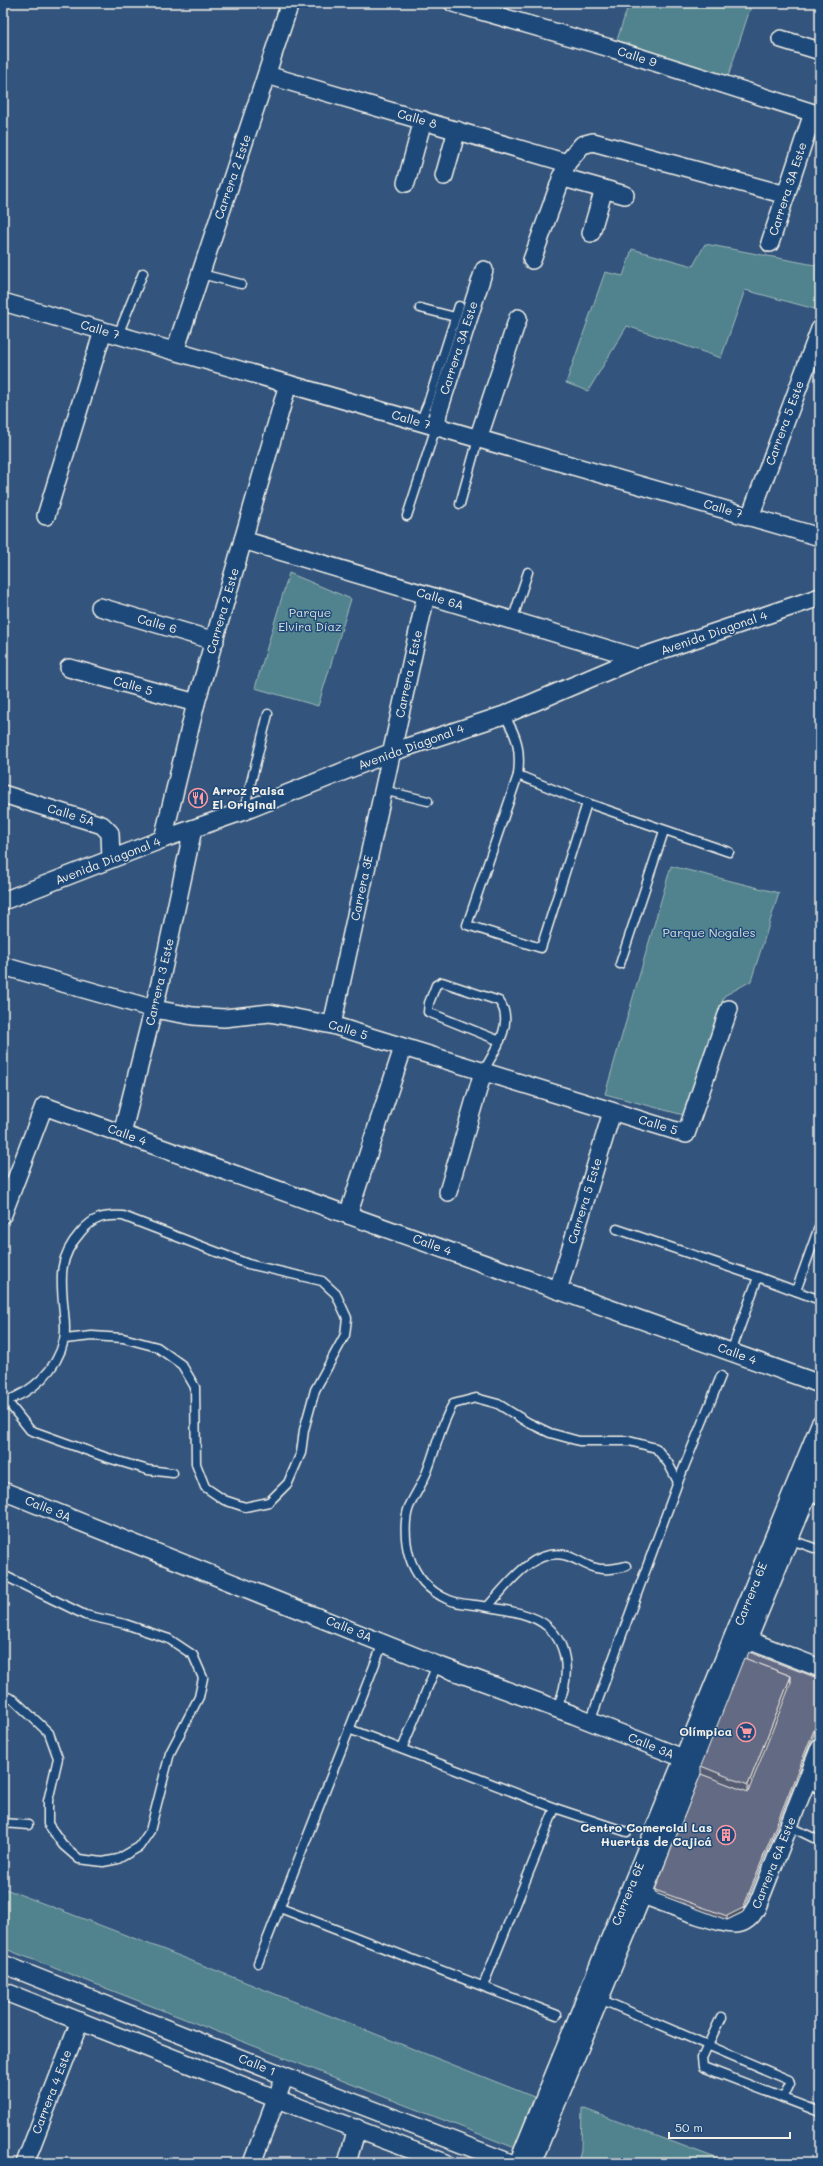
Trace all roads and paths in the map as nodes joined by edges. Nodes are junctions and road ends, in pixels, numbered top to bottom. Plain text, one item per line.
1 (290, 3) edge
2 (453, 3) edge
3 (781, 39) dead end
4 (820, 51) edge
5 (268, 75) junction
6 (816, 114) edge
7 (422, 120) junction
8 (457, 130) junction
9 (564, 170) junction
10 (444, 176) dead end
11 (406, 183) dead end
12 (604, 188) junction
13 (625, 195) dead end
14 (786, 195) junction
15 (591, 233) dead end
16 (770, 243) dead end
17 (532, 260) dead end
18 (484, 270) dead end
19 (143, 273) dead end
20 (201, 274) junction
21 (241, 284) dead end
22 (3, 302) edge
23 (459, 306) dead end
24 (420, 308) dead end
25 (455, 317) junction
26 (518, 318) dead end
27 (820, 329) edge
28 (111, 333) junction
29 (175, 351) junction
30 (288, 384) junction
31 (420, 422) junction
32 (436, 427) junction
33 (478, 439) junction
34 (460, 504) dead end
35 (46, 516) dead end
36 (407, 516) dead end
37 (750, 517) junction
38 (820, 537) edge
39 (243, 540) junction
40 (528, 572) dead end
41 (426, 595) junction
42 (820, 597) edge
43 (100, 607) dead end
44 (512, 621) junction
45 (215, 641) junction
46 (638, 658) junction
47 (69, 668) dead end
48 (196, 704) junction
49 (268, 714) dead end
50 (504, 715) junction
51 (392, 752) junction
52 (518, 775) junction
53 (383, 790) junction
54 (3, 794) edge
55 (428, 801) dead end
56 (587, 803) junction
57 (244, 811) junction
58 (193, 829) junction
59 (664, 831) junction
60 (162, 839) junction
61 (728, 852) dead end
62 (111, 859) junction
63 (3, 901) edge
64 (620, 964) dead end
65 (3, 966) edge
66 (154, 1009) junction
67 (729, 1009) dead end
68 (332, 1025) junction
69 (500, 1041) junction
70 (403, 1048) junction
71 (483, 1072) junction
72 (612, 1112) junction
73 (122, 1134) junction
74 (448, 1192) dead end
75 (3, 1214) edge
76 (348, 1215) junction
77 (820, 1224) edge
78 (617, 1229) dead end
79 (758, 1277) junction
80 (558, 1290) junction
81 (796, 1291) junction
82 (820, 1300) edge
83 (65, 1339) junction
84 (731, 1352) junction
85 (721, 1376) dead end
86 (820, 1384) edge
87 (5, 1402) edge
88 (820, 1424) edge
89 (820, 1465) edge
90 (173, 1473) dead end
91 (678, 1482) junction
92 (3, 1491) edge
93 (814, 1498) edge
94 (790, 1537) junction
95 (820, 1550) edge
96 (626, 1566) dead end
97 (3, 1574) edge
98 (488, 1606) junction
99 (748, 1640) junction
100 (384, 1643) junction
101 (437, 1666) junction
102 (820, 1668) edge
103 (3, 1695) edge
104 (574, 1715) junction
105 (590, 1722) junction
106 (349, 1729) junction
107 (820, 1747) edge
108 (402, 1749) junction
109 (690, 1761) junction
110 (813, 1786) edge
111 (555, 1808) junction
112 (3, 1823) edge
113 (28, 1825) dead end
114 (789, 1826) junction
115 (626, 1832) dead end
116 (820, 1841) edge
117 (643, 1895) junction
118 (280, 1908) junction
119 (258, 1963) dead end
120 (9, 1966) edge
121 (483, 1986) junction
122 (4, 1994) edge
123 (600, 1999) junction
124 (557, 2015) dead end
125 (721, 2017) dead end
126 (80, 2021) junction
127 (707, 2046) junction
128 (285, 2076) junction
129 (783, 2098) junction
130 (277, 2099) junction
131 (820, 2112) edge
132 (357, 2128) junction
133 (410, 2156) edge
134 (25, 2163) edge
135 (252, 2163) edge
136 (347, 2163) edge
137 (446, 2163) edge
138 (511, 2163) edge
139 (518, 2163) edge
140 (532, 2163) edge

1 - 5 street, Carrera 2 Este
2 - 6 street, Calle 9
3 - 4 street
5 - 7 street, Calle 8
5 - 20 street, Carrera 2 Este
6 - 14 street, Carrera 3A Este
7 - 8 street, Calle 8
7 - 11 street
8 - 9 street, Calle 8
8 - 10 street
9 - 12 street, Calle 8
9 - 14 street
9 - 17 street
12 - 13 street, Calle 8
12 - 15 street
14 - 16 street, Carrera 3A Este
18 - 32 street, Carrera 3A Este
19 - 28 lane
20 - 21 lane
20 - 29 street, Carrera 2 Este
22 - 28 street, Calle 7
23 - 25 lane
24 - 25 lane
25 - 31 lane
26 - 33 street
27 - 37 street, Carrera 5 Este
28 - 29 street, Calle 7
28 - 35 street
29 - 30 street, Calle 7
30 - 31 street, Calle 7
30 - 39 street, Carrera 2 Este
31 - 32 street, Calle 7
32 - 33 street, Calle 7
32 - 36 lane
33 - 34 lane
33 - 37 street, Calle 7
37 - 38 street, Calle 7
39 - 41 street, Calle 6A
39 - 45 street, Carrera 2 Este
40 - 44 lane
41 - 44 street, Calle 6A
41 - 51 street, Carrera 4 Este
42 - 46 street, Avenida Diagonal 4
43 - 45 street, Calle 6
44 - 46 street, Calle 6A
45 - 48 street, Carrera 2 Este
46 - 50 street, Avenida Diagonal 4
47 - 48 street, Calle 5
48 - 60 street, Carrera 2 Este
49 - 57 lane
50 - 51 street, Avenida Diagonal 4
50 - 52 lane
51 - 53 street, Carrera 3E
51 - 57 street, Avenida Diagonal 4
52 - 56 lane
52 - 56 lane
53 - 55 lane
53 - 68 street, Carrera 3E
54 - 62 street, Calle 5A
56 - 59 lane
57 - 58 street, Avenida Diagonal 4
58 - 60 street, Avenida Diagonal 4
58 - 66 street, Carrera 3 Este
59 - 61 lane
59 - 64 lane
60 - 62 street, Avenida Diagonal 4
62 - 63 street, Avenida Diagonal 4
65 - 66 street, Calle 5
66 - 68 street, Calle 5
66 - 73 street, Carrera 3 Este
67 - 72 street, Calle 5
68 - 70 street, Calle 5
69 - 69 lane
69 - 71 lane
70 - 71 street, Calle 5
70 - 76 street
71 - 72 street, Calle 5
71 - 74 street
72 - 80 street, Carrera 5 Este
73 - 75 street, Calle 4
73 - 76 street, Calle 4
76 - 80 street, Calle 4
77 - 81 lane
78 - 79 lane
79 - 81 lane
79 - 84 lane
80 - 84 street, Calle 4
81 - 82 lane
83 - 83 lane
83 - 87 lane
84 - 86 street, Calle 4
85 - 91 lane
87 - 90 lane
88 - 109 street, Carrera 6E
89 - 93 street, Carrera 6E
91 - 98 lane
91 - 105 lane
92 - 100 street, Calle 3A
93 - 94 street, Carrera 6E
94 - 95 lane
94 - 99 street, Carrera 6E
96 - 98 lane
97 - 103 lane
98 - 104 lane
99 - 102 street
99 - 109 street, Carrera 6E
100 - 101 street, Calle 3A
100 - 106 lane
101 - 104 street, Calle 3A
101 - 108 lane
104 - 105 street, Calle 3A
105 - 109 street, Calle 3A
106 - 108 lane
106 - 118 lane
107 - 110 street, Carrera 6A Este
108 - 111 lane
109 - 117 street, Carrera 6E
109 - 139 street, Carrera 6E
110 - 114 street, Carrera 6A Este
111 - 115 lane
111 - 121 lane
112 - 113 lane
114 - 116 lane
114 - 117 street, Carrera 6A Este
117 - 123 street, Carrera 6E
118 - 119 lane
118 - 121 lane
120 - 122 street
120 - 128 street, Calle 1
121 - 124 lane
122 - 126 street, Calle 1
123 - 127 lane
123 - 140 street, Carrera 6E
125 - 127 lane
126 - 130 street, Calle 1
126 - 134 street, Carrera 4 Este
127 - 129 lane
127 - 129 lane
128 - 130 street
128 - 138 street, Calle 1
129 - 131 lane
130 - 132 street, Calle 1
130 - 135 street
132 - 133 street, Calle 1
132 - 136 street
133 - 137 street, Calle 1

